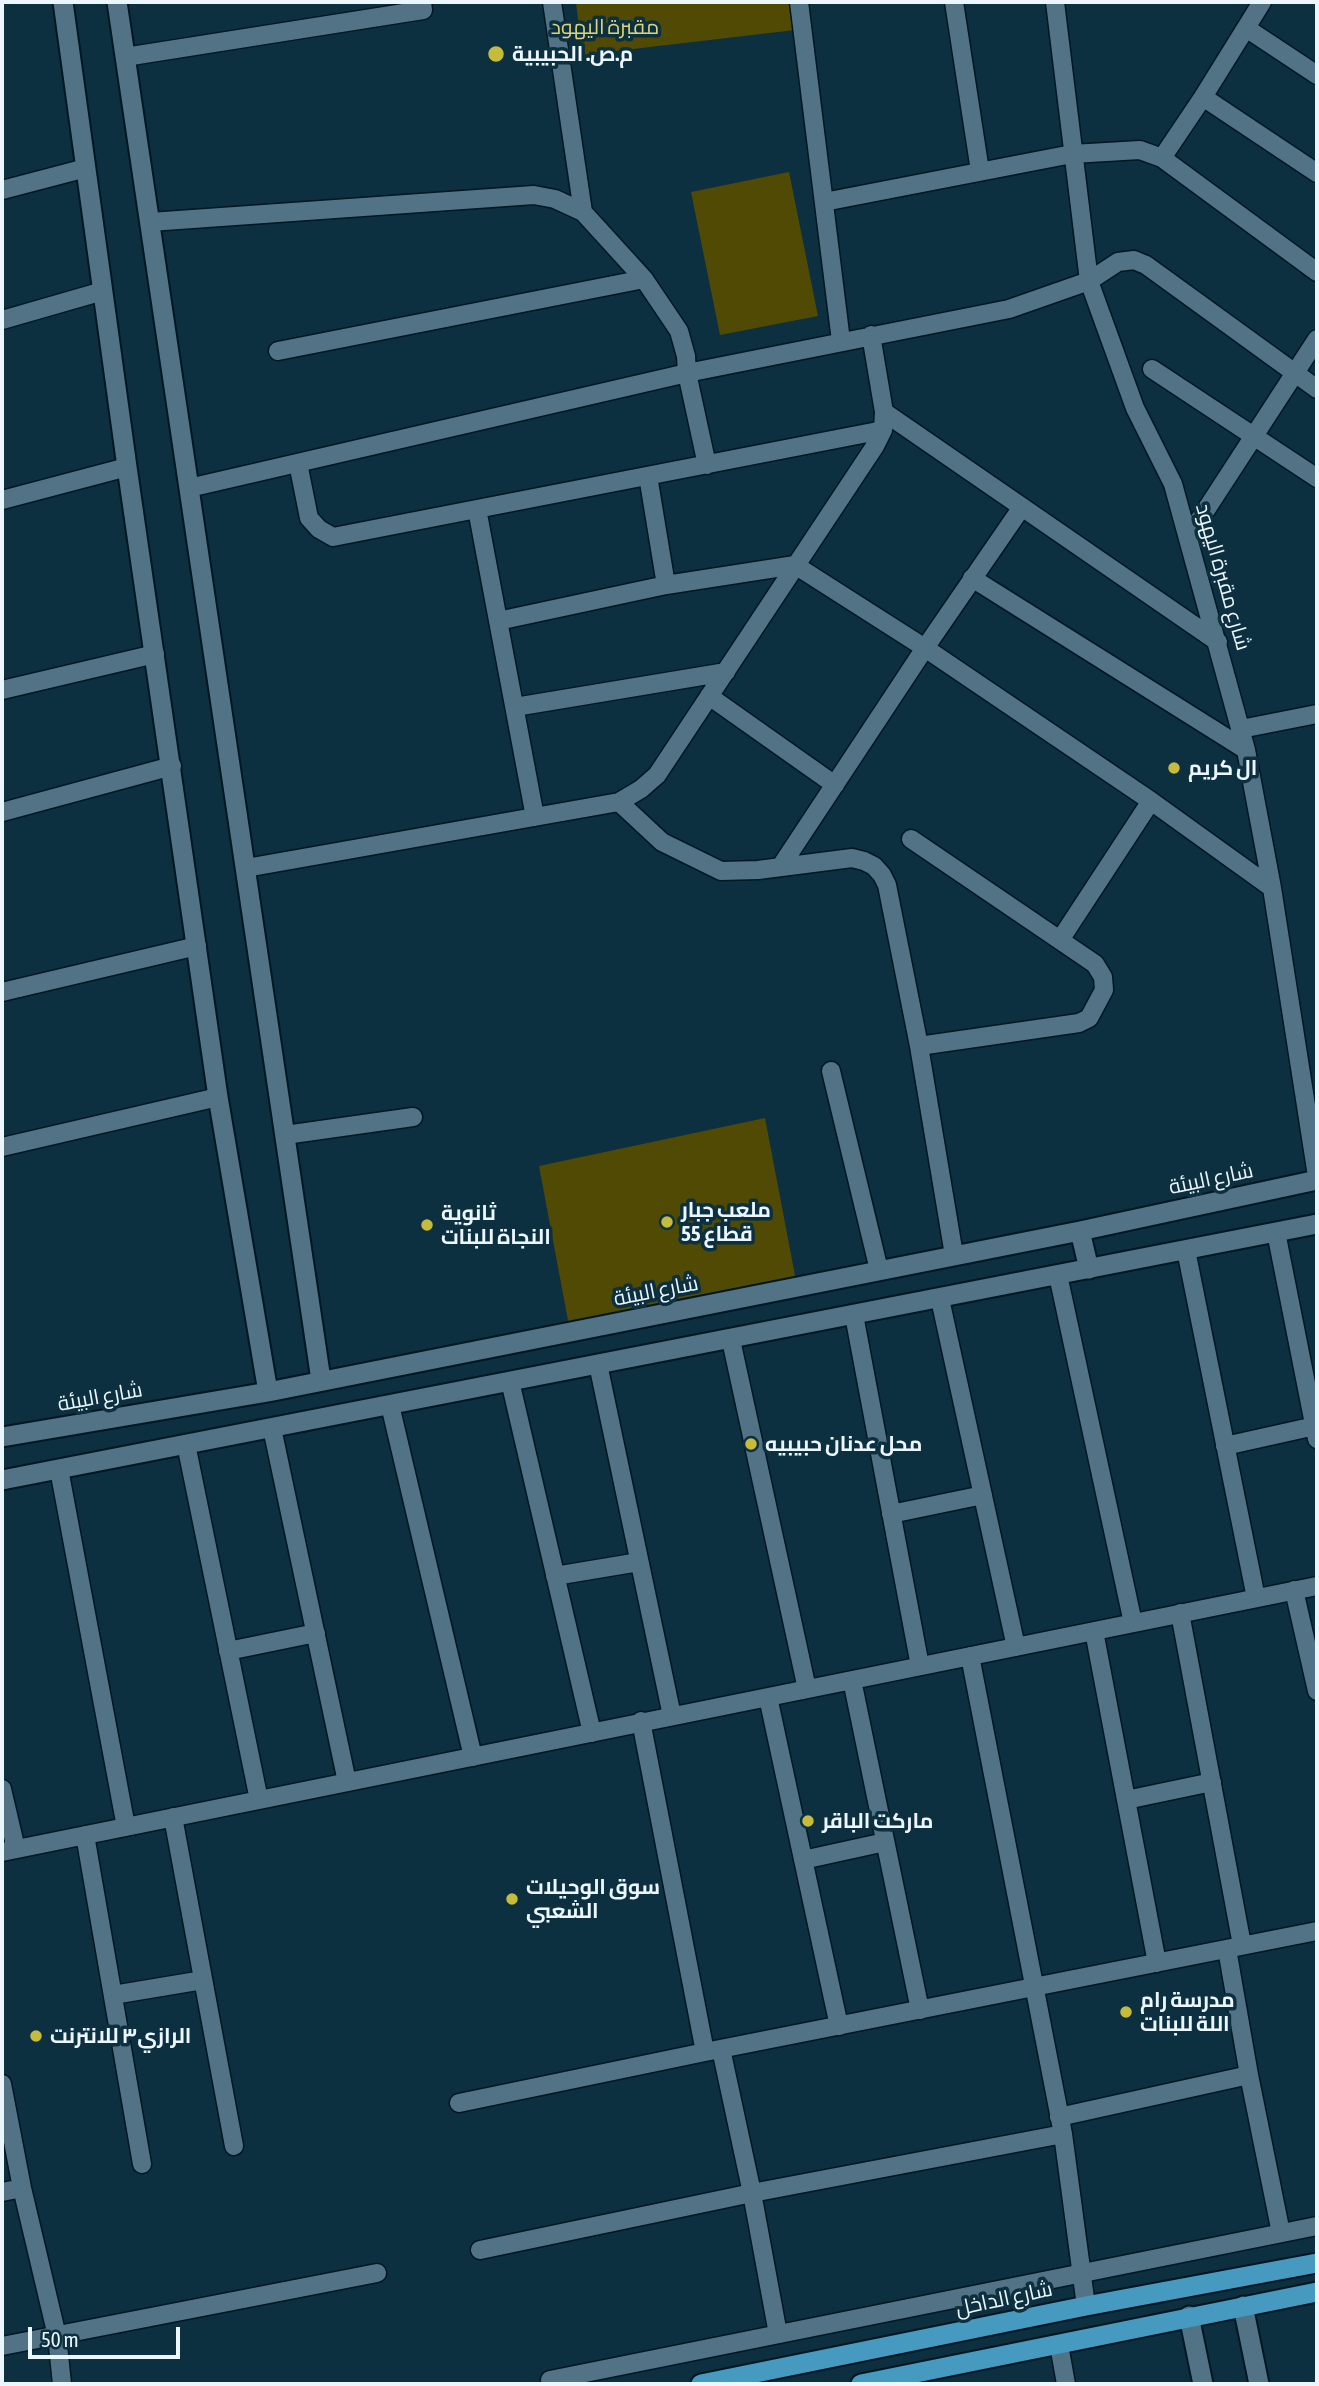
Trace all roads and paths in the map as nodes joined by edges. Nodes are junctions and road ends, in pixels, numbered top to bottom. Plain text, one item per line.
1 (63, 2) edge
2 (117, 2) edge
3 (422, 2) edge
4 (552, 2) edge
5 (799, 2) edge
6 (954, 2) edge
7 (1055, 2) edge
8 (1262, 2) edge
9 (1246, 29) junction
10 (125, 57) junction
11 (1317, 75) edge
12 (1203, 97) junction
13 (1072, 154) junction
14 (1162, 158) junction
15 (86, 168) junction
16 (980, 171) junction
17 (1317, 173) edge
18 (2, 190) edge
19 (824, 202) junction
20 (583, 212) junction
21 (150, 222) junction
22 (1317, 272) edge
23 (644, 279) junction
24 (1088, 281) junction
25 (103, 291) junction
26 (2, 320) edge
27 (871, 335) junction
28 (1317, 339) edge
29 (841, 341) junction
30 (278, 351) dead end
31 (1152, 369) dead end
32 (687, 373) junction
33 (1295, 373) junction
34 (1317, 389) edge
35 (883, 421) junction
36 (1254, 436) junction
37 (298, 463) junction
38 (707, 465) junction
39 (127, 467) junction
40 (648, 476) junction
41 (1317, 478) edge
42 (189, 488) junction
43 (2, 500) edge
44 (1022, 508) junction
45 (477, 509) junction
46 (1189, 536) junction
47 (796, 565) junction
48 (972, 578) junction
49 (666, 585) junction
50 (498, 621) junction
51 (1218, 642) junction
52 (925, 648) junction
53 (155, 654) junction
54 (726, 672) junction
55 (2, 690) edge
56 (709, 696) junction
57 (515, 707) junction
58 (1317, 715) edge
59 (1241, 729) junction
60 (1246, 750) junction
61 (172, 766) junction
62 (835, 785) junction
63 (1151, 801) junction
64 (619, 802) junction
65 (2, 812) edge
66 (535, 817) junction
67 (911, 839) dead end
68 (780, 866) junction
69 (246, 868) junction
70 (1272, 888) junction
71 (1060, 940) junction
72 (197, 946) junction
73 (2, 992) edge
74 (919, 1046) junction
75 (831, 1071) dead end
76 (218, 1097) junction
77 (413, 1117) dead end
78 (285, 1135) junction
79 (2, 1147) edge
80 (1317, 1178) edge
81 (1317, 1224) edge
82 (1080, 1231) junction
83 (1276, 1233) junction
84 (1186, 1250) junction
85 (954, 1255) junction
86 (1089, 1269) junction
87 (879, 1270) junction
88 (1058, 1275) junction
89 (940, 1299) junction
90 (854, 1315) junction
91 (730, 1340) junction
92 (598, 1364) junction
93 (321, 1380) junction
94 (510, 1381) junction
95 (268, 1392) junction
96 (390, 1405) junction
97 (272, 1428) junction
98 (1316, 1433) edge
99 (2, 1437) edge
100 (186, 1444) junction
101 (1225, 1446) junction
102 (60, 1469) junction
103 (2, 1480) edge
104 (983, 1495) junction
105 (891, 1514) junction
106 (639, 1562) junction
107 (555, 1576) junction
108 (1317, 1586) edge
109 (1294, 1590) junction
110 (1256, 1598) junction
111 (1180, 1613) junction
112 (1133, 1623) junction
113 (1094, 1631) junction
114 (316, 1633) junction
115 (1016, 1647) junction
116 (228, 1651) junction
117 (970, 1656) junction
118 (920, 1666) junction
119 (852, 1680) junction
120 (807, 1689) junction
121 (1317, 1691) edge
122 (768, 1697) junction
123 (672, 1716) junction
124 (641, 1721) junction
125 (592, 1732) junction
126 (473, 1757) junction
127 (347, 1782) junction
128 (1212, 1782) junction
129 (2, 1789) edge
130 (259, 1800) junction
131 (1126, 1800) junction
132 (173, 1817) junction
133 (126, 1827) junction
134 (85, 1835) junction
135 (886, 1842) junction
136 (9, 1851) edge
137 (803, 1860) junction
138 (1317, 1931) edge
139 (1235, 1947) junction
140 (1157, 1962) junction
141 (203, 1980) junction
142 (1034, 1987) junction
143 (113, 1995) junction
144 (920, 2010) junction
145 (839, 2026) junction
146 (713, 2050) junction
147 (1249, 2075) junction
148 (2, 2084) edge
149 (459, 2103) dead end
150 (1061, 2125) junction
151 (234, 2146) dead end
152 (142, 2164) dead end
153 (22, 2188) junction
154 (2, 2192) edge
155 (752, 2193) junction
156 (1317, 2226) edge
157 (1281, 2233) junction
158 (480, 2250) dead end
159 (1317, 2263) edge
160 (377, 2273) dead end
161 (1082, 2273) junction
162 (1317, 2292) edge
163 (1086, 2306) junction
164 (1243, 2306) junction
165 (1189, 2316) junction
166 (778, 2334) junction
167 (57, 2336) junction
168 (1059, 2345) junction
169 (2, 2346) edge
170 (941, 2376) edge
171 (550, 2380) dead end
172 (62, 2384) edge
173 (701, 2384) edge
174 (861, 2384) edge
175 (1066, 2384) edge
176 (1203, 2384) edge
177 (1259, 2384) edge

1 - 15 street
2 - 10 street
3 - 10 street
4 - 20 street
5 - 19 street
6 - 16 street
7 - 13 street, شارع مقبرة اليهود
8 - 9 street
9 - 11 street
9 - 12 street
10 - 21 street
12 - 14 street
12 - 17 street
13 - 14 street
13 - 16 street
13 - 24 street, شارع مقبرة اليهود
14 - 22 street
15 - 18 street
15 - 25 street
16 - 19 street
19 - 29 street
20 - 21 street
20 - 23 street
21 - 42 street
23 - 30 street
23 - 32 street
24 - 27 street
24 - 33 street
24 - 46 street, شارع مقبرة اليهود
25 - 26 street
25 - 39 street
27 - 29 street
27 - 35 street
28 - 33 street
29 - 32 street
31 - 36 street
32 - 37 street
32 - 38 street
33 - 34 street
33 - 36 street
35 - 38 street
35 - 44 street
35 - 47 street
36 - 41 street
36 - 46 street
37 - 42 street
37 - 45 street
38 - 40 street
39 - 43 street
39 - 53 street
40 - 45 street
40 - 49 street
42 - 69 street
44 - 48 street
44 - 51 street
45 - 50 street
46 - 51 street, شارع مقبرة اليهود
47 - 49 street
47 - 52 street
47 - 54 street
48 - 52 street
48 - 60 street
49 - 50 street
50 - 57 street
51 - 59 street, شارع مقبرة اليهود
52 - 62 street
52 - 63 street
53 - 55 street
53 - 61 street
54 - 56 street
54 - 57 street
56 - 62 street
56 - 64 street
57 - 66 street
58 - 59 street
59 - 60 street, شارع مقبرة اليهود
60 - 70 street, شارع مقبرة اليهود
61 - 65 street
61 - 72 street
62 - 68 street
63 - 70 street
63 - 71 street
64 - 66 street
64 - 68 street
66 - 69 street
67 - 71 street
68 - 74 street
69 - 78 street
70 - 80 street, شارع مقبرة اليهود
71 - 74 street
72 - 73 street
72 - 76 street
74 - 85 street
75 - 87 street
76 - 79 street
76 - 95 street
77 - 78 street
78 - 93 street
80 - 82 street, شارع البيئة
81 - 83 street
82 - 85 street, شارع البيئة
82 - 86 street
83 - 84 street
83 - 98 street
84 - 86 street
84 - 101 street
85 - 87 street, شارع البيئة
86 - 88 street
87 - 93 street, شارع البيئة
88 - 89 street
88 - 112 street
89 - 90 street
89 - 104 street
90 - 91 street
90 - 105 street
91 - 92 street
91 - 120 street
92 - 94 street
92 - 106 street
93 - 95 street, شارع البيئة
94 - 96 street
94 - 107 street
95 - 99 street, شارع البيئة
96 - 97 street
96 - 126 street
97 - 100 street
97 - 114 street
98 - 101 street
100 - 102 street
100 - 116 street
101 - 110 street
102 - 103 street
102 - 133 street
104 - 105 street
104 - 115 street
105 - 118 street
106 - 107 street
106 - 123 street
107 - 125 street
108 - 109 street
109 - 110 street
109 - 121 street
110 - 111 street
111 - 112 street
111 - 128 street
112 - 113 street
113 - 115 street
113 - 131 street
114 - 116 street
114 - 127 street
115 - 117 street
116 - 130 street
117 - 118 street
117 - 142 street
118 - 119 street
119 - 120 street
119 - 135 street
120 - 122 street
122 - 123 street
122 - 137 street
123 - 124 street
124 - 125 street
124 - 146 street
125 - 126 street
126 - 127 street
127 - 130 street
128 - 131 street
128 - 139 street
129 - 136 street
130 - 132 street
131 - 140 street
132 - 133 street
132 - 141 street
133 - 134 street
134 - 136 street
134 - 143 street
135 - 137 street
135 - 144 street
137 - 145 street
138 - 139 street
139 - 140 street
139 - 147 street
140 - 142 street
141 - 143 street
141 - 151 street
142 - 144 street
142 - 150 street
143 - 152 street
144 - 145 street
145 - 146 street
146 - 149 street
146 - 155 street
147 - 150 street
147 - 157 street
148 - 153 street
150 - 155 street
150 - 161 street
153 - 154 street
153 - 167 street
155 - 158 street
155 - 166 street
156 - 157 street
157 - 161 street
159 - 163 main road, شارع الداخل
160 - 167 street
161 - 163 street
161 - 166 street
162 - 164 main road
163 - 173 main road, شارع الداخل
164 - 165 main road
164 - 177 street
165 - 168 main road
165 - 176 street
166 - 171 street
167 - 169 street
167 - 172 street
168 - 170 main road
168 - 175 street
170 - 174 main road

